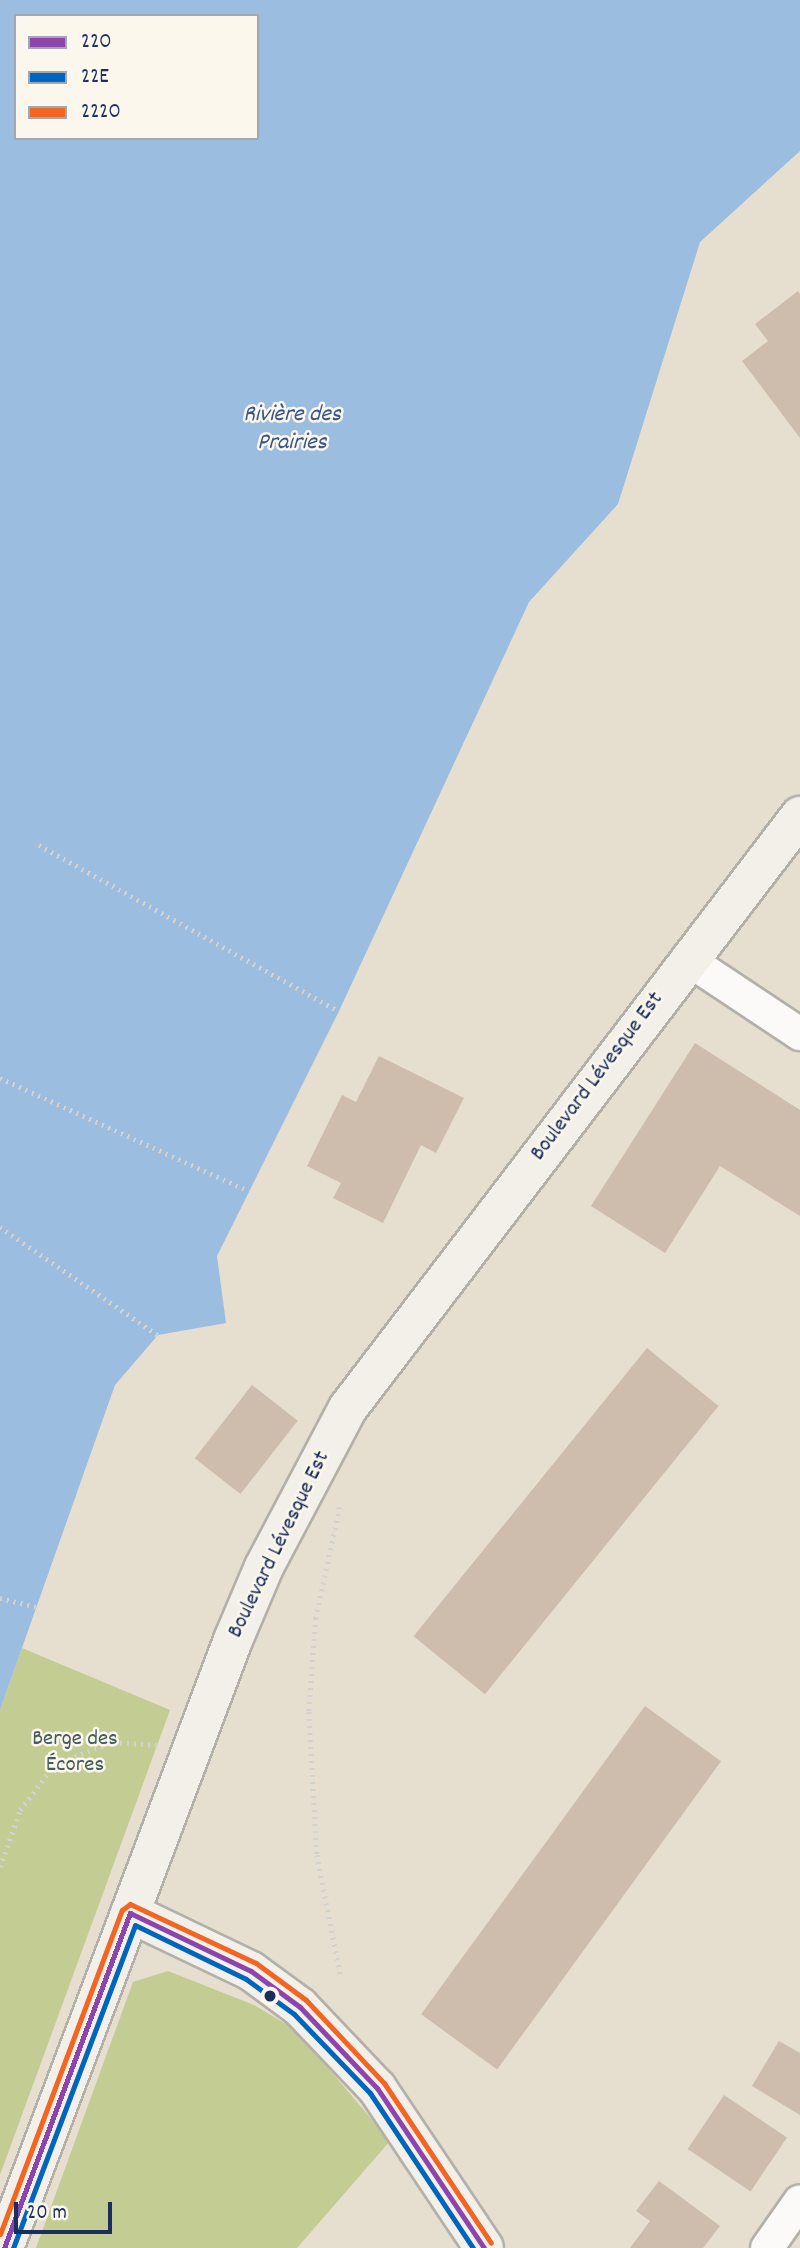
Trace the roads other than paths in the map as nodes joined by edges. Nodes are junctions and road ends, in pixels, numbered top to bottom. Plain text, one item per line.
1 (800, 816) edge
2 (687, 959) junction
3 (800, 1034) edge
4 (130, 1913) junction
5 (800, 2201) edge
6 (4, 2248) edge
7 (484, 2248) edge
8 (767, 2248) edge

1 - 2 street, Boulevard Lévesque Est
2 - 3 street
2 - 4 street, Boulevard Lévesque Est
4 - 6 street, Boulevard Lévesque Est
4 - 7 street
5 - 8 street

